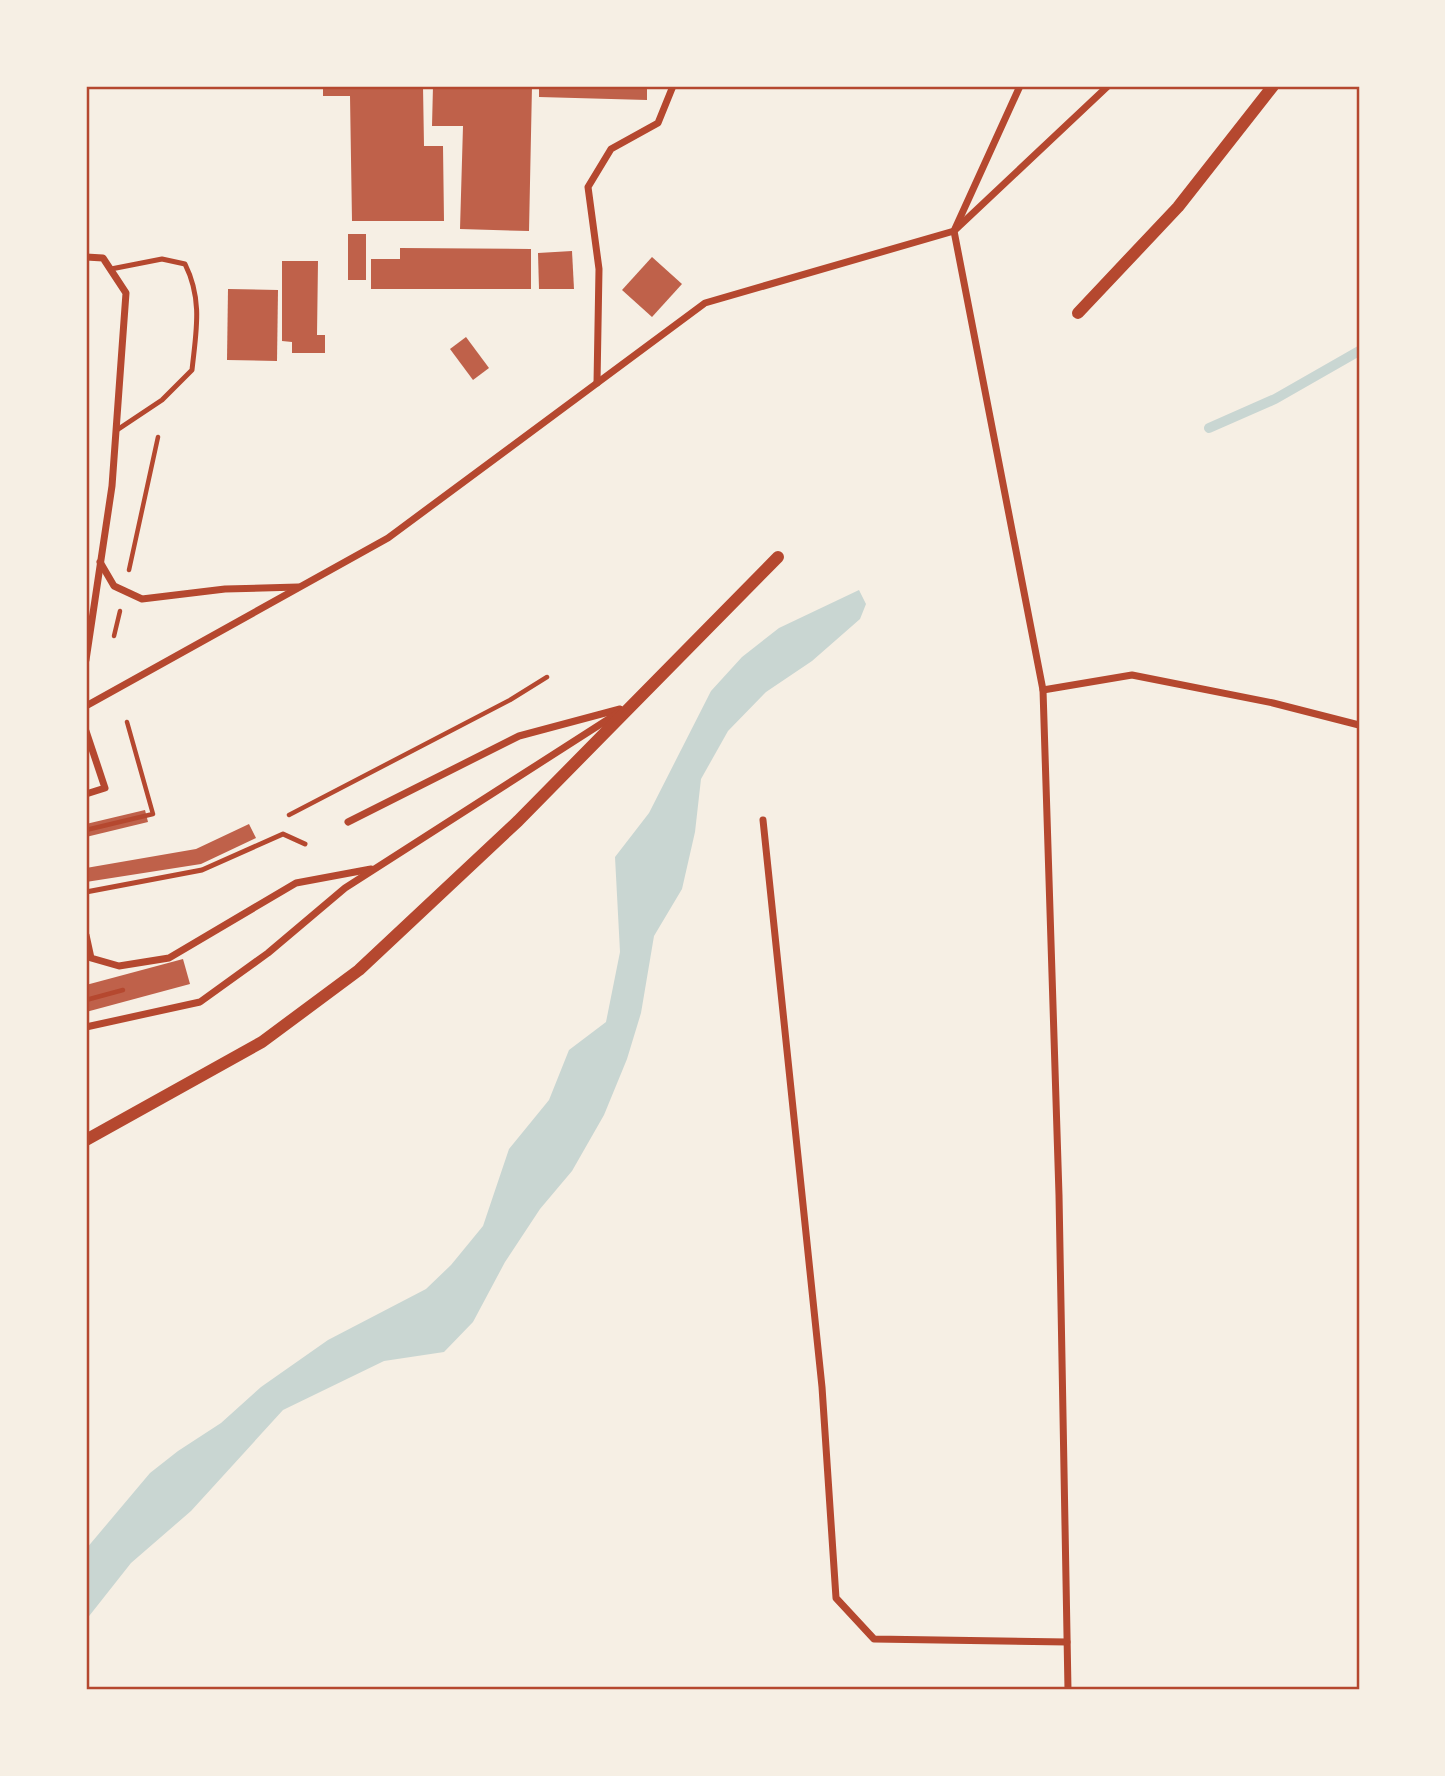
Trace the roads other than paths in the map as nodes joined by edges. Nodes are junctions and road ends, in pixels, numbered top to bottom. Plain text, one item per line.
1 (673, 86) edge
2 (1020, 86) edge
3 (1108, 86) edge
4 (1273, 86) edge
5 (954, 231) junction
6 (86, 257) edge
7 (111, 269) junction
8 (1078, 313) dead end
9 (597, 383) junction
10 (117, 430) junction
11 (778, 557) dead end
12 (99, 561) junction
13 (299, 587) junction
14 (86, 660) edge
15 (1043, 690) junction
16 (86, 706) edge
17 (627, 707) junction
18 (1359, 725) edge
19 (86, 731) edge
20 (86, 794) edge
21 (763, 820) dead end
22 (348, 822) dead end
23 (305, 844) dead end
24 (378, 867) junction
25 (86, 892) edge
26 (86, 935) edge
27 (86, 1027) edge
28 (86, 1140) edge
29 (1067, 1642) junction
30 (1068, 1690) edge

1 - 9 street
2 - 5 street
3 - 5 street
4 - 8 street
5 - 9 street
5 - 15 street
6 - 7 street
7 - 10 street
7 - 10 lane
9 - 13 street
10 - 12 street
11 - 17 street
12 - 13 street
12 - 14 street
13 - 16 street
15 - 18 street
15 - 29 street
17 - 22 street
17 - 24 street
17 - 28 street
19 - 20 street
21 - 29 street
23 - 25 lane
24 - 26 street
24 - 27 street
29 - 30 street

